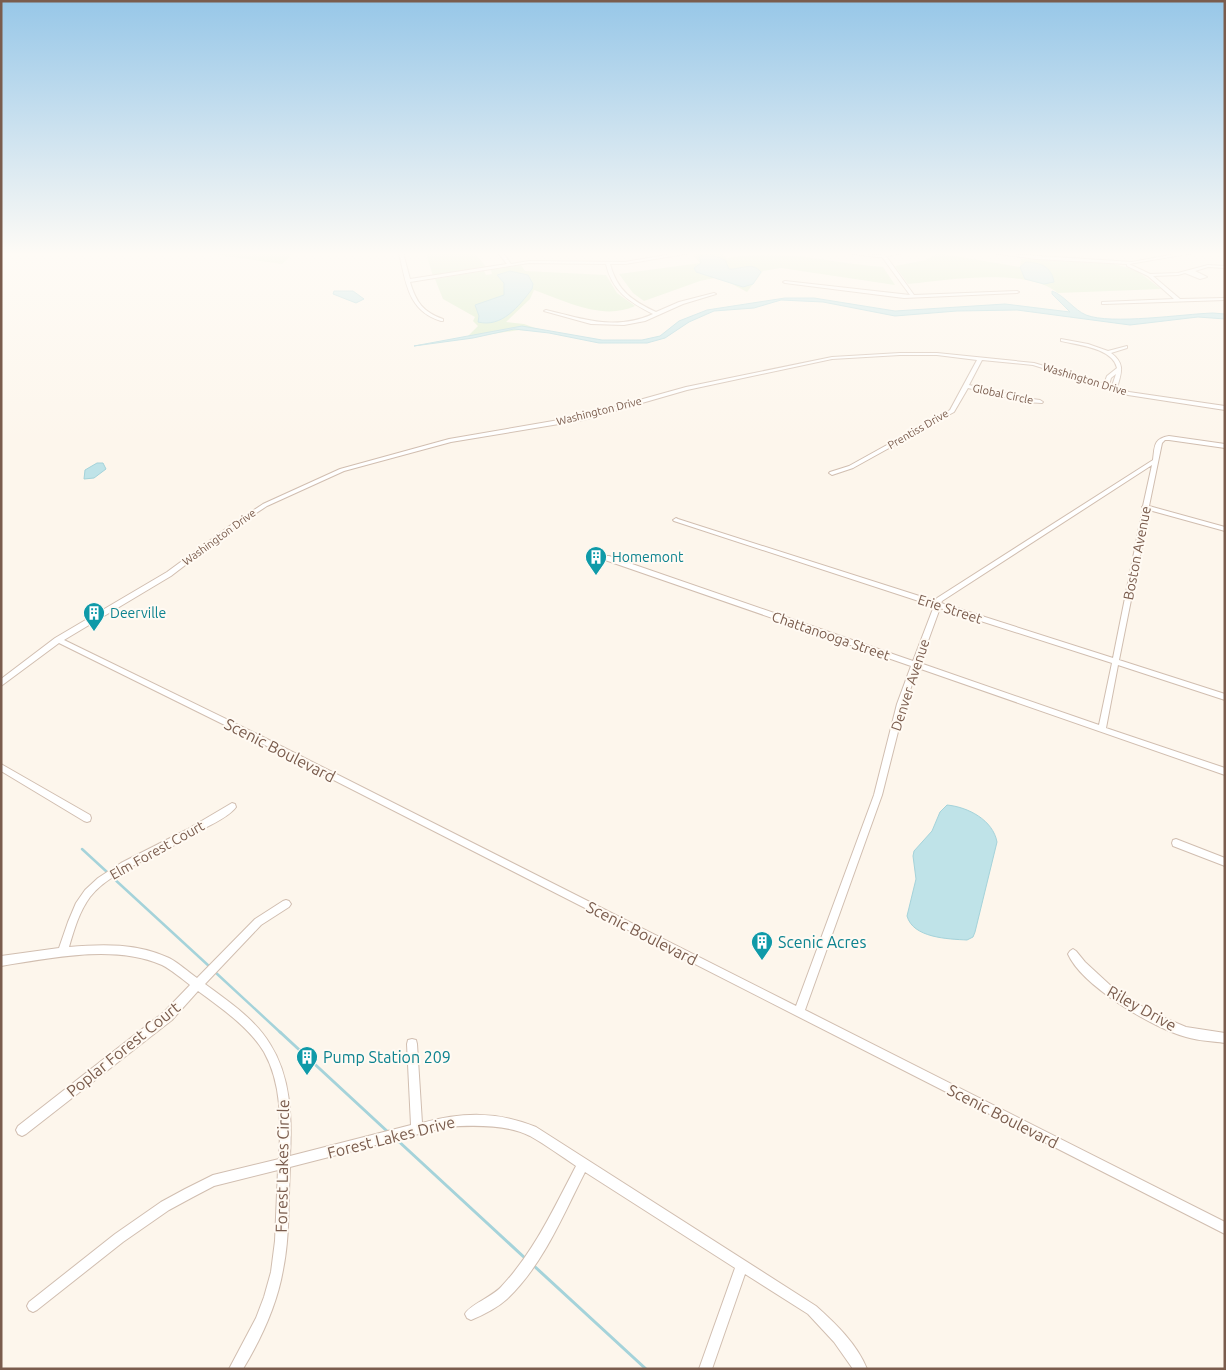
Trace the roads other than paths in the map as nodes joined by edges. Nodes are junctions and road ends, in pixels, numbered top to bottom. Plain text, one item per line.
1 (431, 317) edge
2 (562, 317) edge
3 (649, 317) edge
4 (441, 320) dead end
5 (1063, 340) dead end
6 (1125, 346) dead end
7 (1107, 353) junction
8 (980, 359) junction
9 (1119, 369) junction
10 (966, 386) junction
11 (1106, 387) junction
12 (1114, 389) junction
13 (1040, 402) dead end
14 (1225, 408) edge
15 (1225, 446) edge
16 (1154, 461) junction
17 (832, 474) dead end
18 (1145, 507) junction
19 (676, 520) dead end
20 (1225, 529) edge
21 (607, 558) dead end
22 (936, 605) junction
23 (58, 640) junction
24 (1116, 662) junction
25 (916, 665) junction
26 (1, 683) edge
27 (1225, 697) edge
28 (1102, 730) junction
29 (1, 767) edge
30 (1225, 772) edge
31 (232, 807) dead end
32 (87, 818) dead end
33 (1176, 843) dead end
34 (1225, 862) edge
35 (286, 904) dead end
36 (62, 953) junction
37 (1073, 954) dead end
38 (1, 961) edge
39 (197, 986) junction
40 (799, 1012) junction
41 (1225, 1038) edge
42 (412, 1044) dead end
43 (417, 1129) junction
44 (22, 1130) dead end
45 (284, 1164) junction
46 (583, 1164) junction
47 (1225, 1228) edge
48 (742, 1265) junction
49 (33, 1306) dead end
50 (471, 1314) dead end
51 (235, 1369) edge
52 (705, 1369) edge
53 (861, 1369) edge

1 - 4 street
2 - 3 street
5 - 7 street
6 - 7 street
7 - 9 street
8 - 10 street, Prentiss Drive
8 - 11 street, Washington Drive
8 - 23 street, Washington Drive
9 - 11 street
9 - 12 street
10 - 13 street, Global Circle
10 - 17 street, Prentiss Drive
11 - 12 street, Washington Drive
12 - 14 street, Washington Drive
15 - 16 street, Boston Avenue
16 - 18 street, Boston Avenue
16 - 22 street, Denver Avenue
18 - 20 street
18 - 24 street, Boston Avenue
19 - 22 street, Erie Street
21 - 25 street, Chattanooga Street
22 - 24 street, Erie Street
22 - 25 street, Denver Avenue
23 - 26 street, Washington Drive
23 - 40 street, Scenic Boulevard
24 - 27 street, Erie Street
24 - 28 street, Boston Avenue
25 - 28 street, Chattanooga Street
25 - 40 street, Denver Avenue
28 - 30 street, Chattanooga Street
29 - 32 street
31 - 36 street, Elm Forest Court
33 - 34 street
35 - 39 street, Poplar Forest Court
36 - 38 street, Forest Lakes Circle
36 - 39 street, Forest Lakes Circle
37 - 41 street, Riley Drive
39 - 44 street, Poplar Forest Court
39 - 45 street, Forest Lakes Circle
40 - 47 street, Scenic Boulevard
42 - 43 street
43 - 45 street, Forest Lakes Drive
43 - 46 street, Forest Lakes Drive
45 - 49 street, Forest Lakes Drive
45 - 51 street, Forest Lakes Circle
46 - 48 street, Forest Lakes Drive
46 - 50 street
48 - 52 street
48 - 53 street, Forest Lakes Drive

